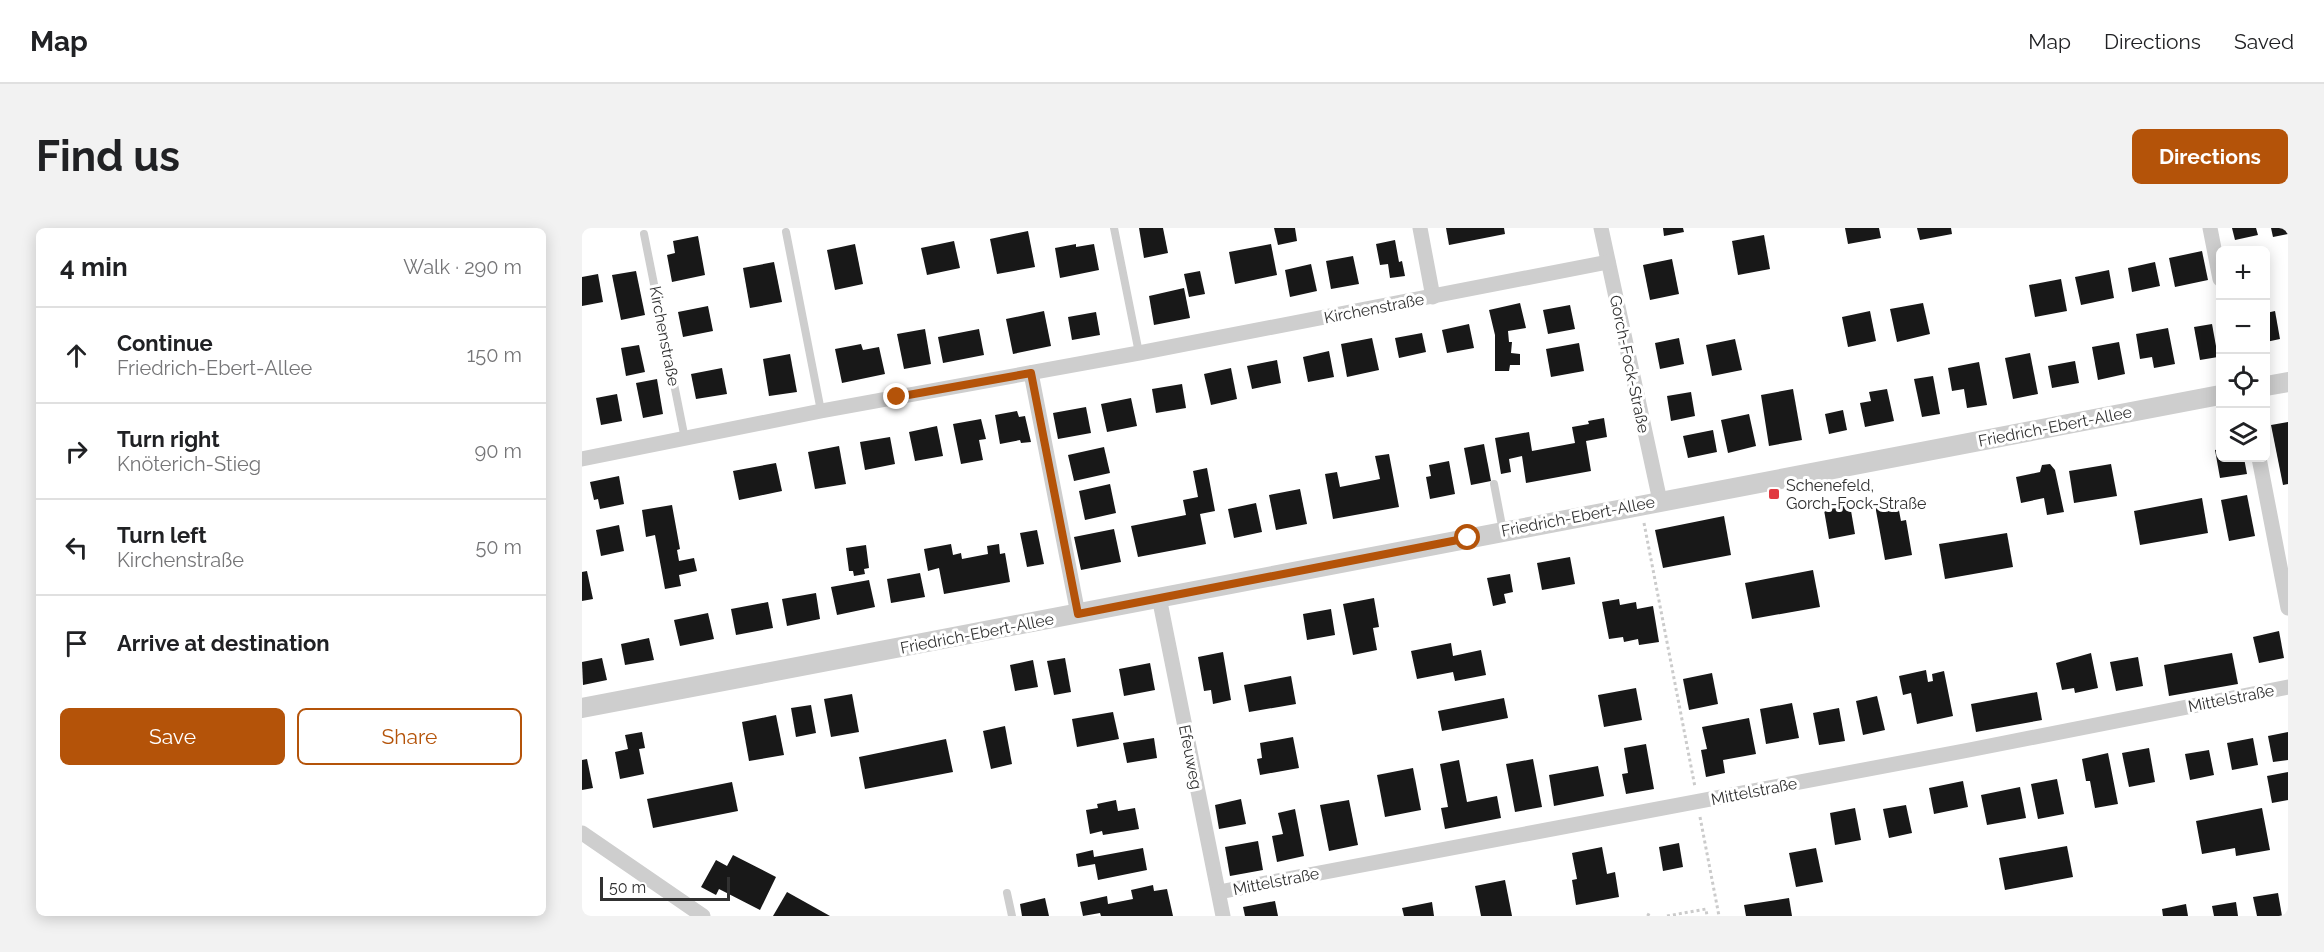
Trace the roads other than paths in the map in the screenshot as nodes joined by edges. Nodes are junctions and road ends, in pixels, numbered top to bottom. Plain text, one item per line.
1 (1114, 228) edge
2 (1420, 228) edge
3 (1601, 228) edge
4 (2211, 228) edge
5 (786, 232) dead end
6 (644, 234) dead end
7 (2216, 256) edge
8 (1608, 262) junction
9 (1433, 297) junction
10 (1139, 353) junction
11 (1031, 373) junction
12 (2288, 382) edge
13 (2270, 385) edge
14 (2216, 395) edge
15 (821, 411) junction
16 (685, 439) junction
17 (582, 459) edge
18 (2260, 462) edge
19 (1494, 483) dead end
20 (1660, 501) junction
21 (1503, 531) junction
22 (1159, 597) junction
23 (2288, 608) edge
24 (1078, 614) junction
25 (2288, 687) edge
26 (582, 708) edge
27 (582, 833) edge
28 (1219, 892) junction
29 (1007, 893) dead end
30 (703, 916) edge
31 (1012, 916) edge
32 (1223, 916) edge

1 - 10 lane
2 - 9 street
3 - 8 street, Gorch-Fock-Straße
4 - 7 street
5 - 15 lane
6 - 16 lane, Kirchenstraße
8 - 9 street, Kirchenstraße
8 - 20 street, Gorch-Fock-Straße
9 - 10 street, Kirchenstraße
10 - 11 street, Kirchenstraße
11 - 15 street, Kirchenstraße
11 - 24 street
12 - 13 street
14 - 20 street, Friedrich-Ebert-Allee
15 - 16 street, Kirchenstraße
16 - 17 street, Kirchenstraße
18 - 23 street
19 - 21 lane
20 - 21 street, Friedrich-Ebert-Allee
21 - 22 street, Friedrich-Ebert-Allee
22 - 24 street, Friedrich-Ebert-Allee
22 - 28 street, Efeuweg
24 - 26 street, Friedrich-Ebert-Allee
25 - 28 street, Mittelstraße
27 - 30 street
28 - 32 street, Efeuweg
29 - 31 lane

